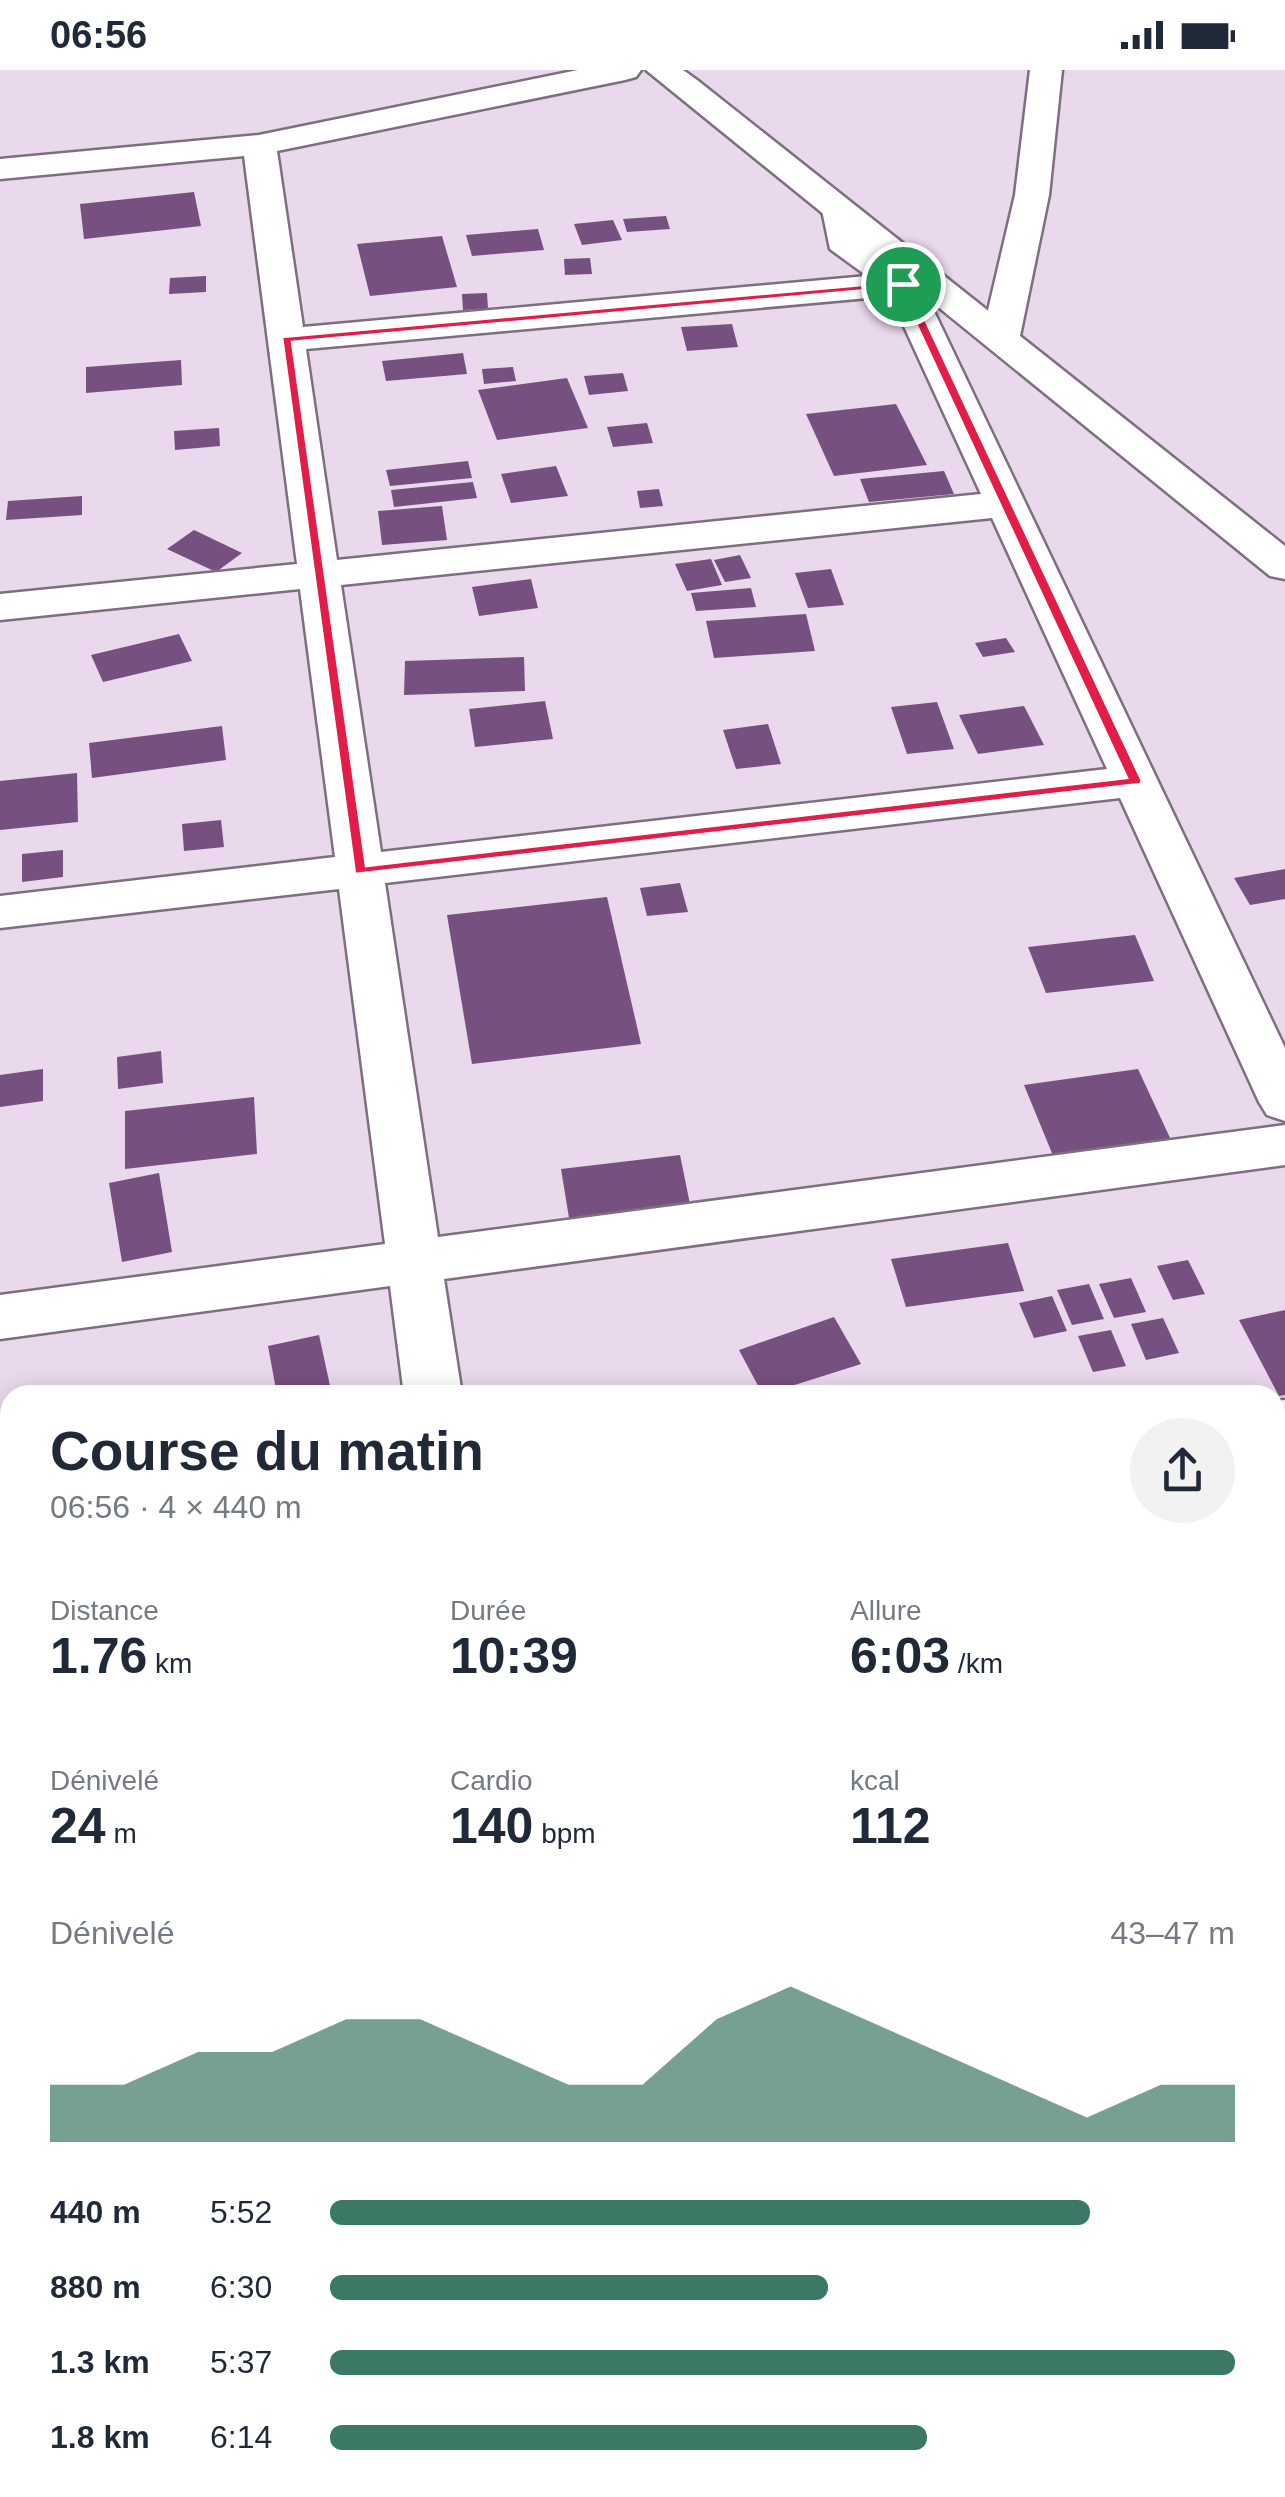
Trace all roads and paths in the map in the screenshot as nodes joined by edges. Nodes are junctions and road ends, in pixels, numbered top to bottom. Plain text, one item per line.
1 (624, 70) edge
2 (662, 70) edge
3 (1046, 70) edge
4 (259, 145) junction
5 (0, 169) edge
6 (840, 210) junction
7 (903, 284) junction
8 (1001, 336) junction
9 (286, 340) junction
10 (1006, 504) junction
11 (1285, 567) edge
12 (319, 574) junction
13 (0, 607) edge
14 (1135, 781) junction
15 (360, 871) junction
16 (0, 912) edge
17 (1285, 1102) edge
18 (1285, 1145) edge
19 (414, 1261) junction
20 (0, 1316) edge
21 (432, 1385) edge

1 - 4 street
2 - 6 street
3 - 8 street
4 - 5 street
4 - 9 street
6 - 7 street
6 - 8 street
7 - 9 street
7 - 10 street
8 - 11 street
9 - 12 street
10 - 12 street
10 - 14 street
12 - 13 street
12 - 15 street
14 - 15 street
14 - 17 street
15 - 16 street
15 - 19 street
18 - 19 street
19 - 20 street
19 - 21 street

